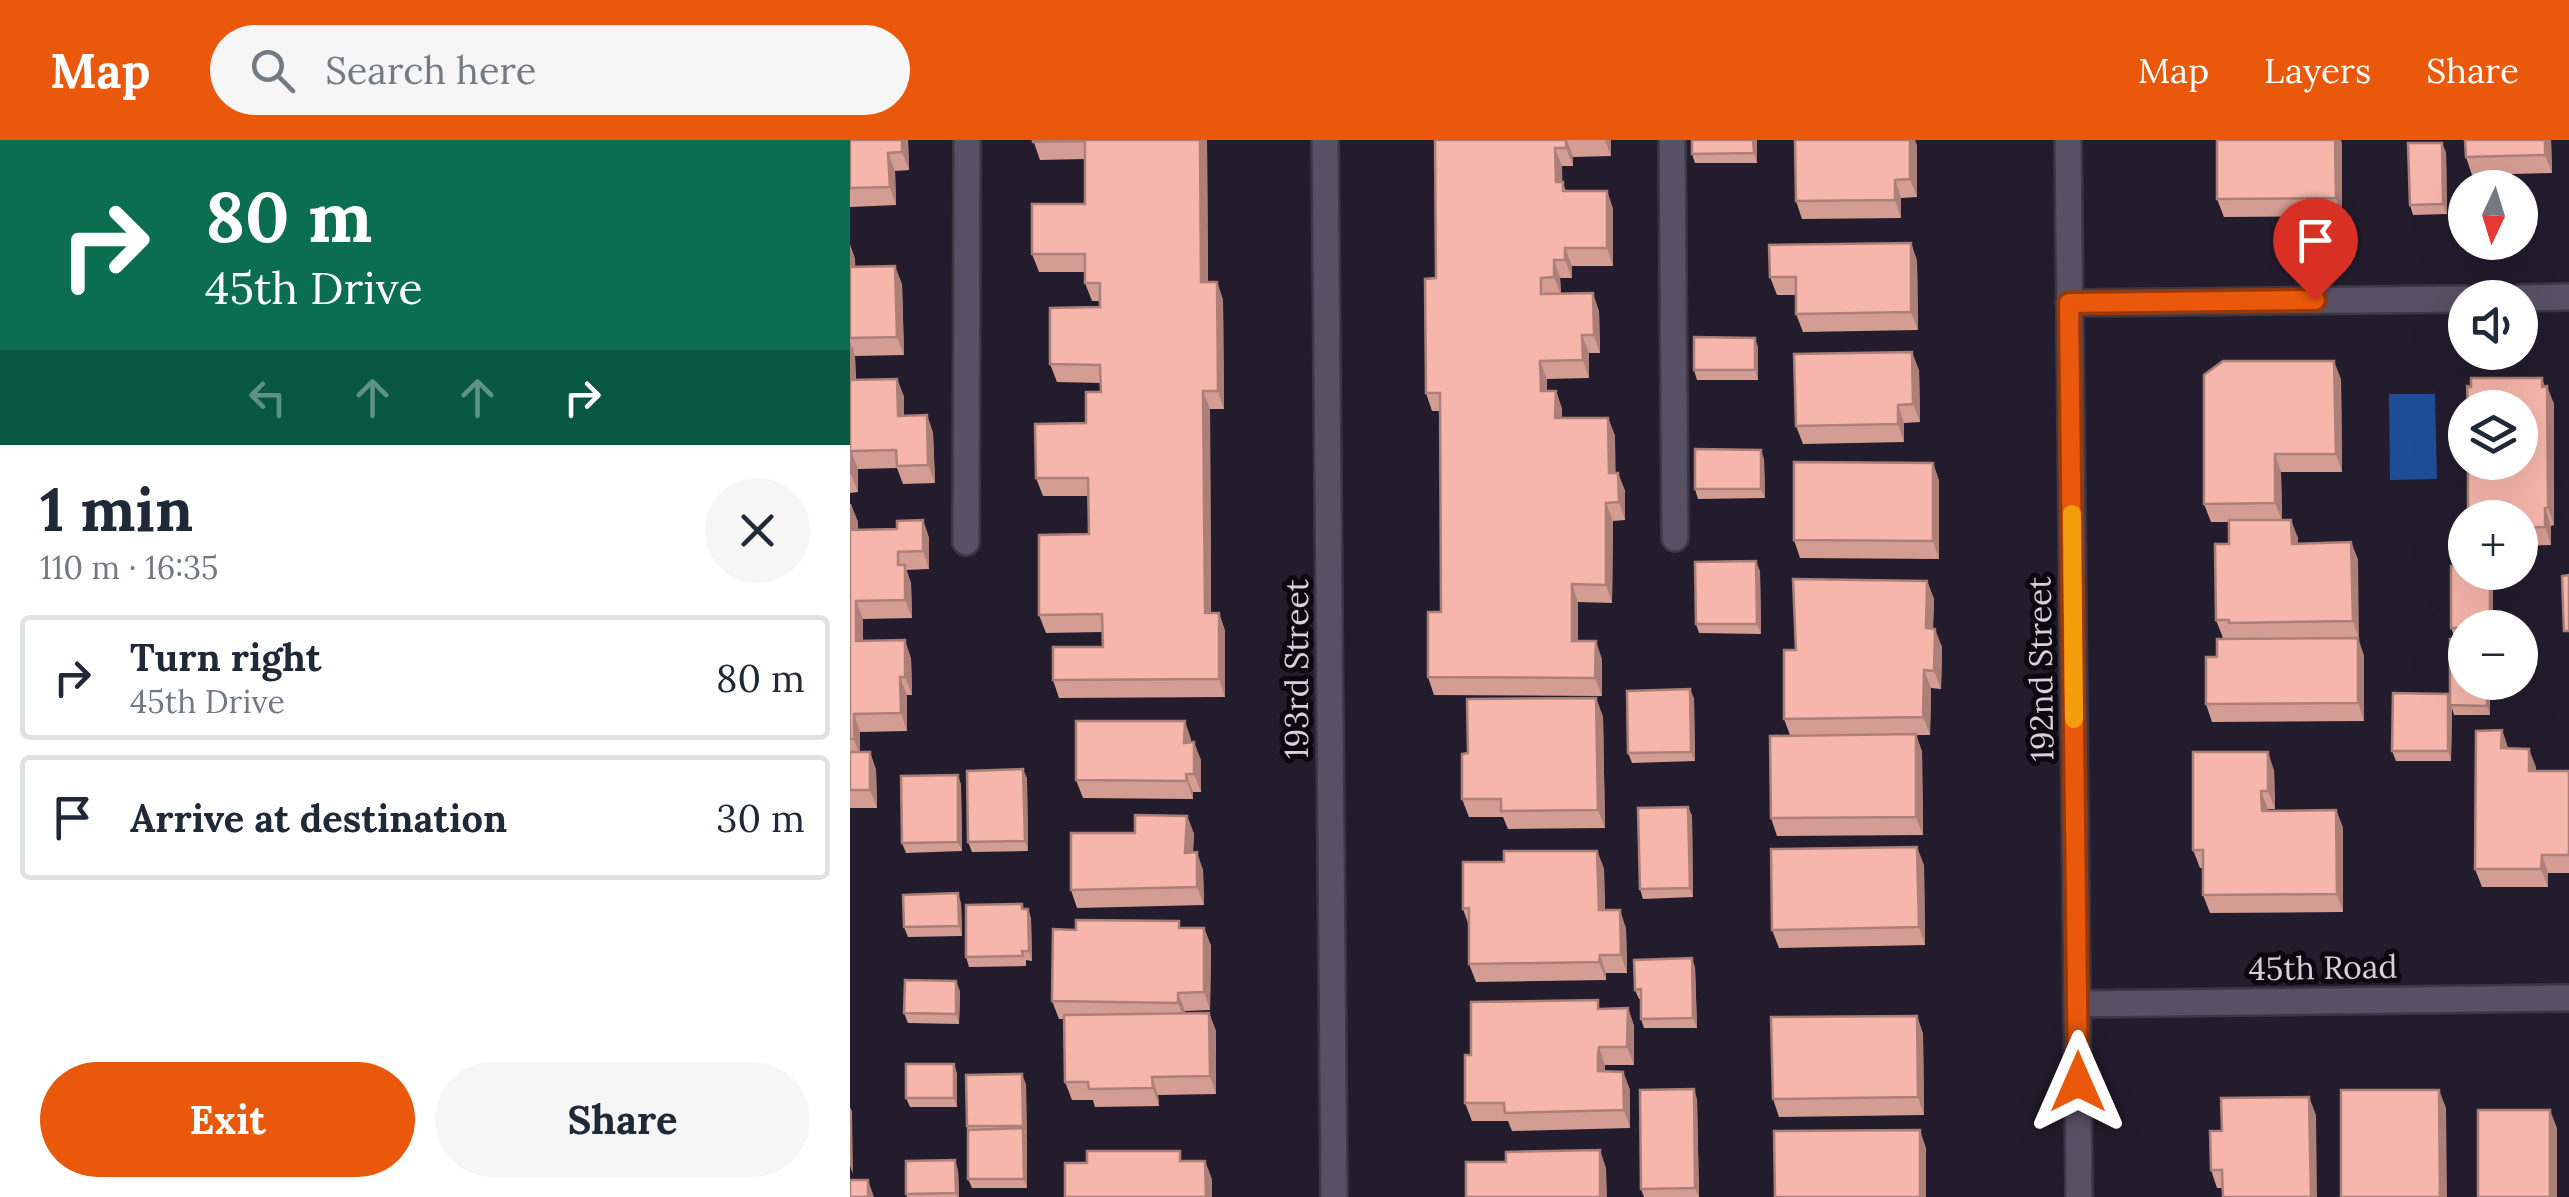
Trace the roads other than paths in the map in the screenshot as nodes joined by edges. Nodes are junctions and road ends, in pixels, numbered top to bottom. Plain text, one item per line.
1 (967, 140) edge
2 (1324, 140) edge
3 (1672, 140) edge
4 (2068, 140) edge
5 (2448, 298) edge
6 (2538, 298) edge
7 (2569, 298) edge
8 (2069, 303) junction
9 (1676, 538) dead end
10 (966, 542) dead end
11 (2569, 998) edge
12 (2078, 1004) junction
13 (1334, 1197) edge
14 (2079, 1197) edge

1 - 10 street
2 - 13 street, 193rd Street
3 - 9 street
4 - 8 street, 192nd Street
5 - 8 street
6 - 7 street
8 - 12 street, 192nd Street
11 - 12 street, 45th Road
12 - 14 street, 192nd Street

